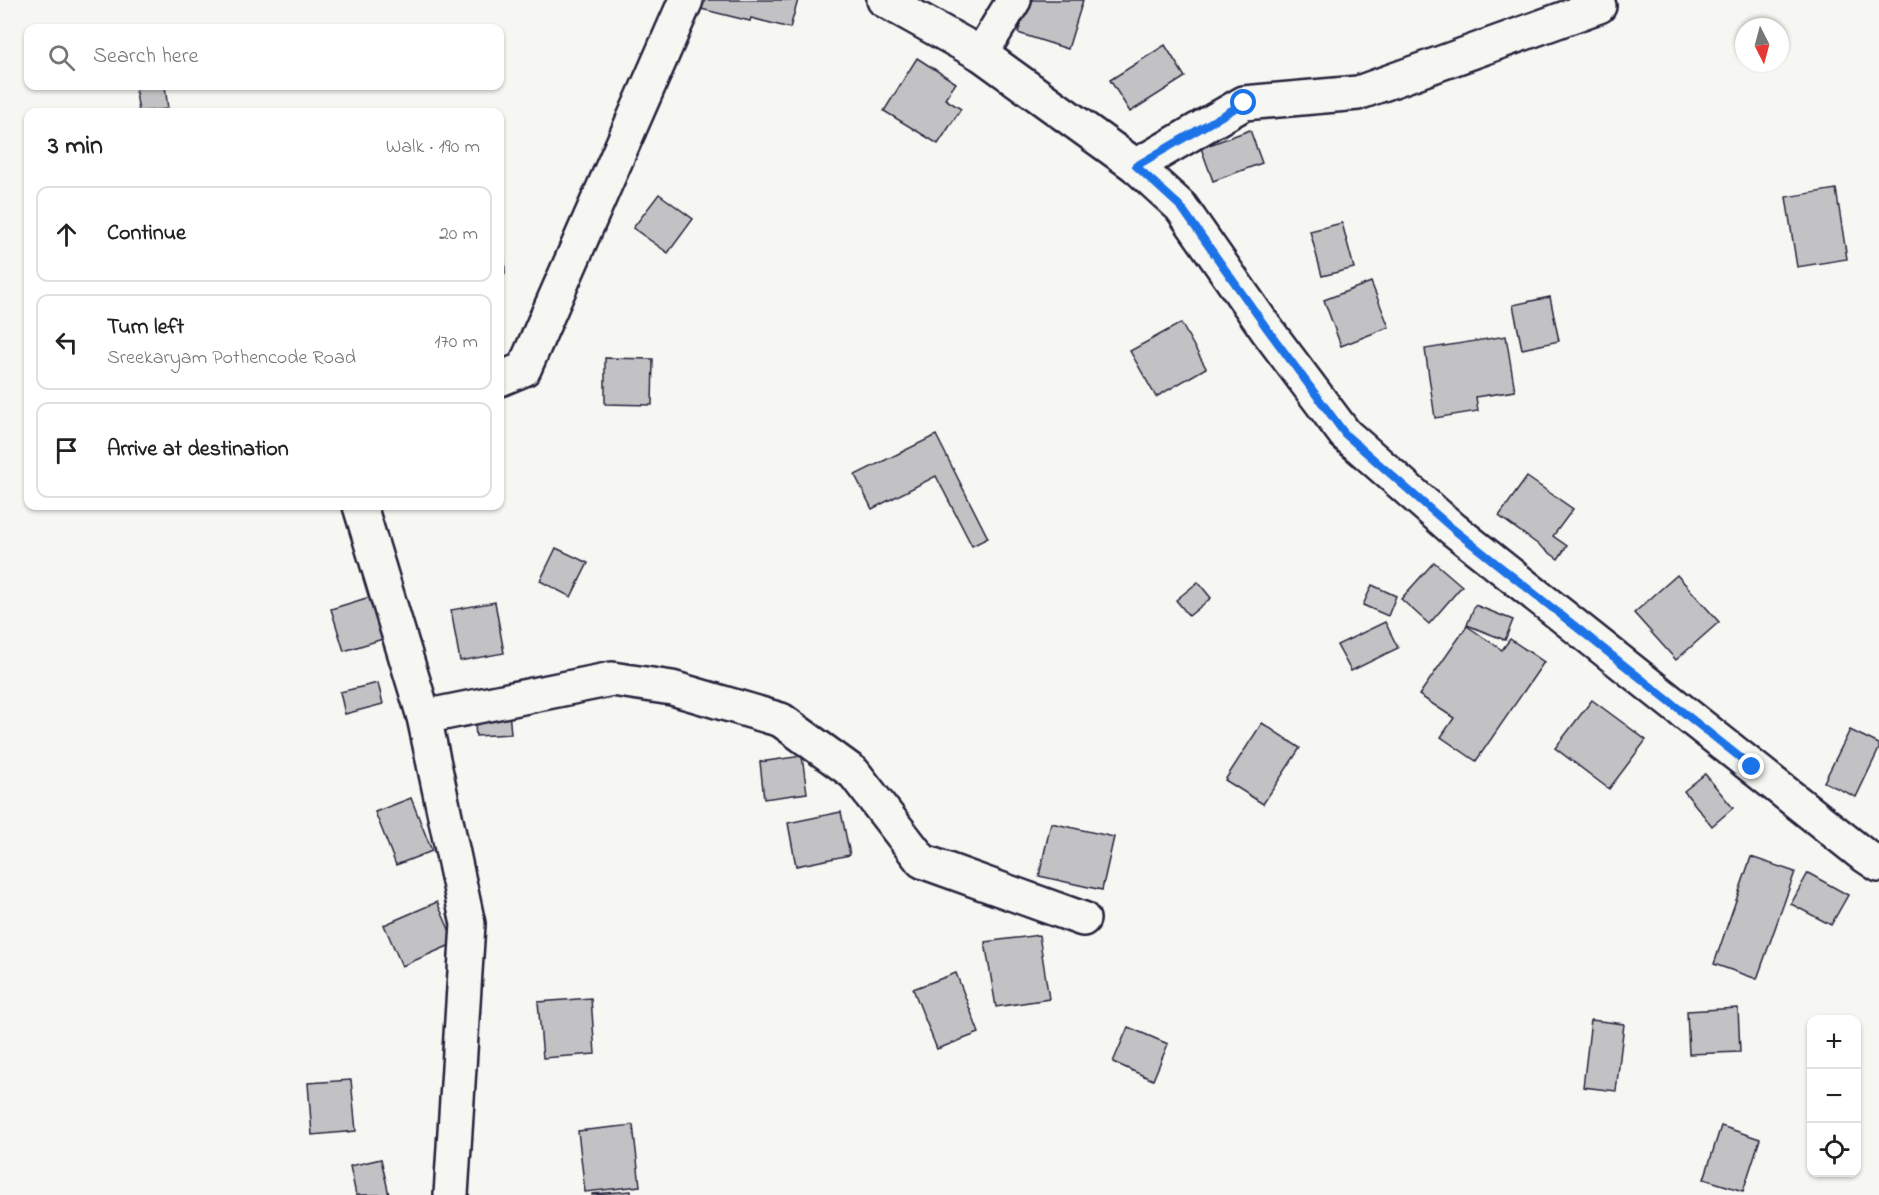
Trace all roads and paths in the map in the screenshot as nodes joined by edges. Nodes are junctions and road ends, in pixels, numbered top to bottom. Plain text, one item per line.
1 (686, 0) edge
2 (884, 0) edge
3 (1014, 0) edge
4 (1599, 6) dead end
5 (981, 54) junction
6 (1136, 166) junction
7 (504, 377) edge
8 (361, 510) edge
9 (424, 717) junction
10 (1879, 865) edge
11 (1083, 920) dead end
12 (451, 1195) edge

1 - 7 street
2 - 5 street
3 - 5 street
4 - 6 street
5 - 6 street
6 - 10 street
8 - 9 street
9 - 11 street
9 - 12 street

